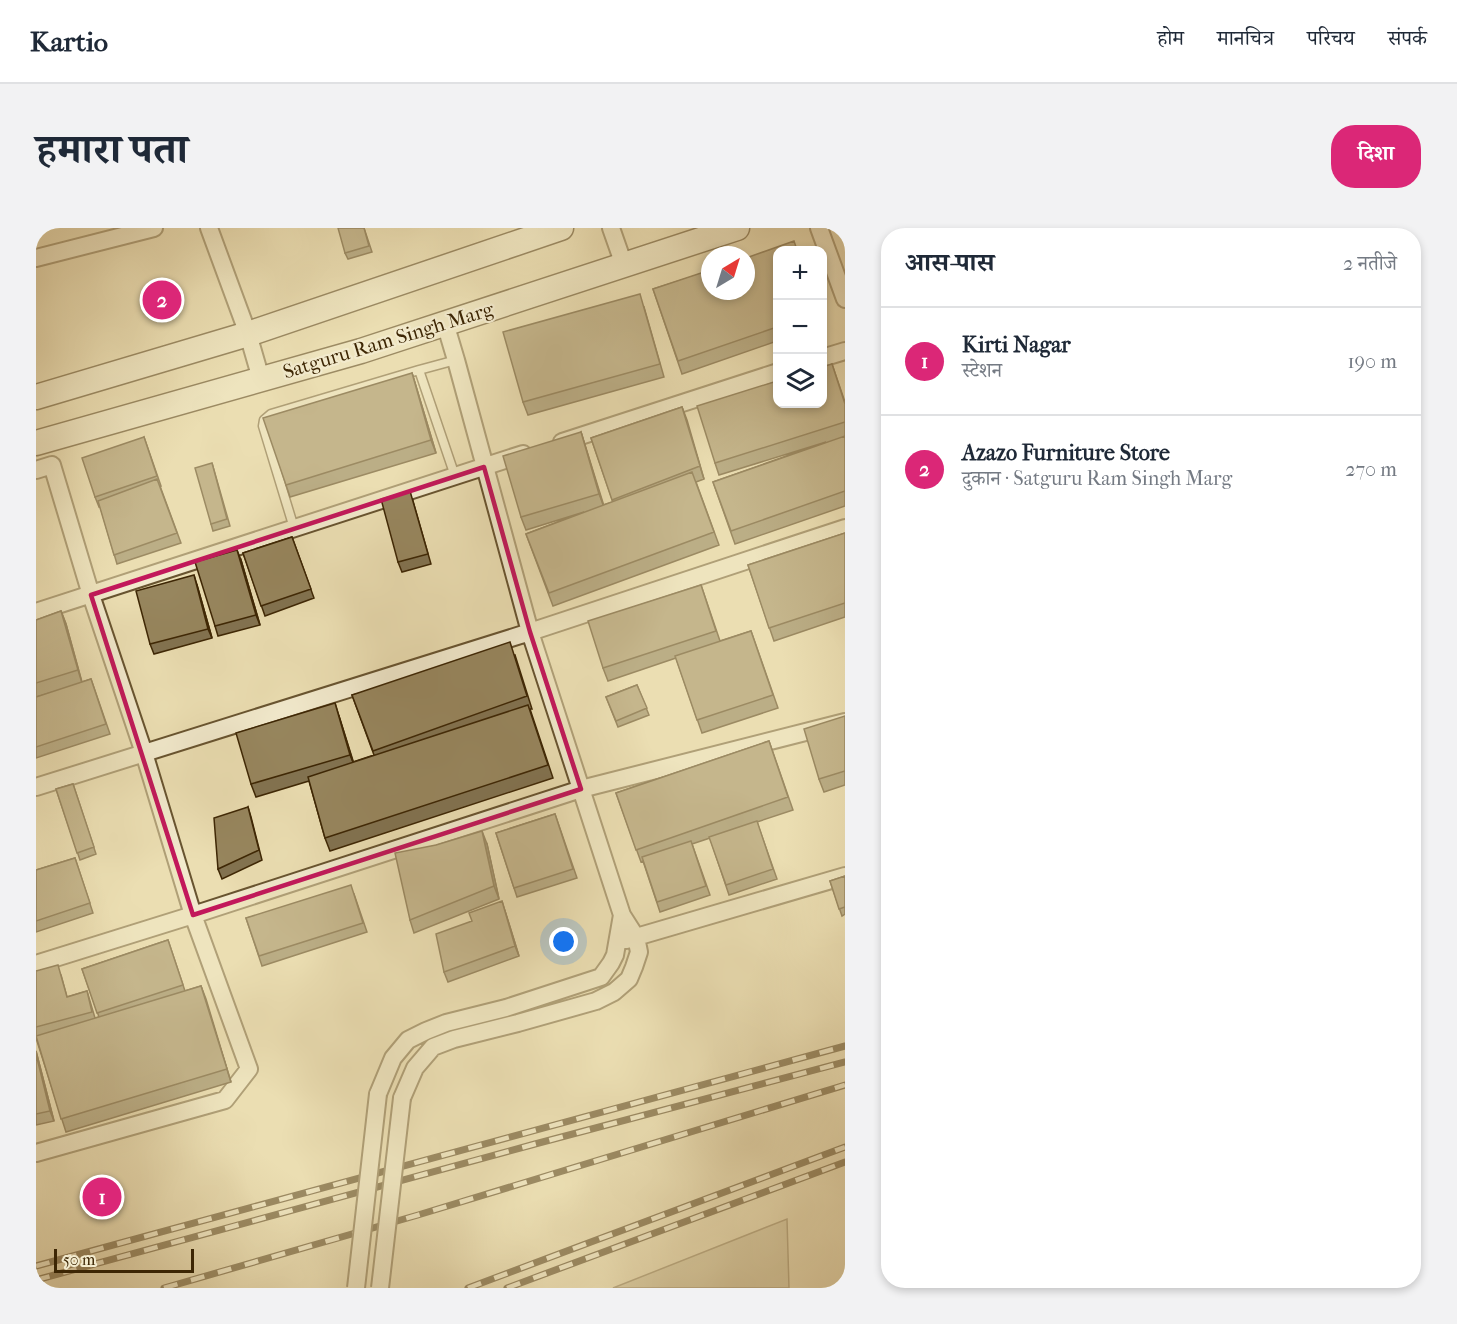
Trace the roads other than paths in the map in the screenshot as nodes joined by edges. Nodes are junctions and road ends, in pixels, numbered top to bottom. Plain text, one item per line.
1 (154, 228) edge
2 (209, 228) edge
3 (561, 228) edge
4 (611, 228) edge
5 (737, 228) edge
6 (819, 228) edge
7 (124, 232) edge
8 (36, 258) edge
9 (624, 265) junction
10 (845, 299) edge
11 (445, 323) junction
12 (248, 334) junction
13 (845, 351) edge
14 (827, 356) edge
15 (456, 360) junction
16 (419, 370) junction
17 (773, 373) edge
18 (261, 379) junction
19 (36, 397) edge
20 (41, 442) edge
21 (484, 466) junction
22 (44, 468) edge
23 (454, 476) junction
24 (294, 528) junction
25 (845, 528) edge
26 (91, 594) junction
27 (36, 612) edge
28 (530, 632) junction
29 (845, 722) edge
30 (144, 753) junction
31 (36, 786) edge
32 (581, 789) junction
33 (845, 876) edge
34 (193, 915) junction
35 (622, 915) junction
36 (636, 937) junction
37 (616, 943) junction
38 (36, 964) edge
39 (36, 1153) edge
40 (356, 1288) edge
41 (380, 1288) edge

1 - 7 street
2 - 12 street
3 - 12 main road
4 - 9 street
5 - 9 main road, Satguru Ram Singh Marg
6 - 10 street
7 - 8 street
9 - 11 main road, Satguru Ram Singh Marg
11 - 15 street
11 - 18 main road, Satguru Ram Singh Marg
12 - 18 street
12 - 19 main road
13 - 14 street
15 - 16 lane
15 - 21 street
16 - 23 lane
16 - 24 lane
17 - 21 street
18 - 20 main road, Satguru Ram Singh Marg
20 - 22 street
21 - 23 street
21 - 28 street
22 - 26 street
23 - 24 street
24 - 26 street
25 - 28 street
26 - 27 street
26 - 30 street
28 - 30 street
28 - 32 street
29 - 32 street
30 - 31 street
30 - 34 street
32 - 34 street
32 - 35 street
33 - 36 street
34 - 38 street
34 - 39 street
35 - 36 street
35 - 37 street
36 - 37 street
36 - 41 street, bridge
37 - 40 street, bridge

